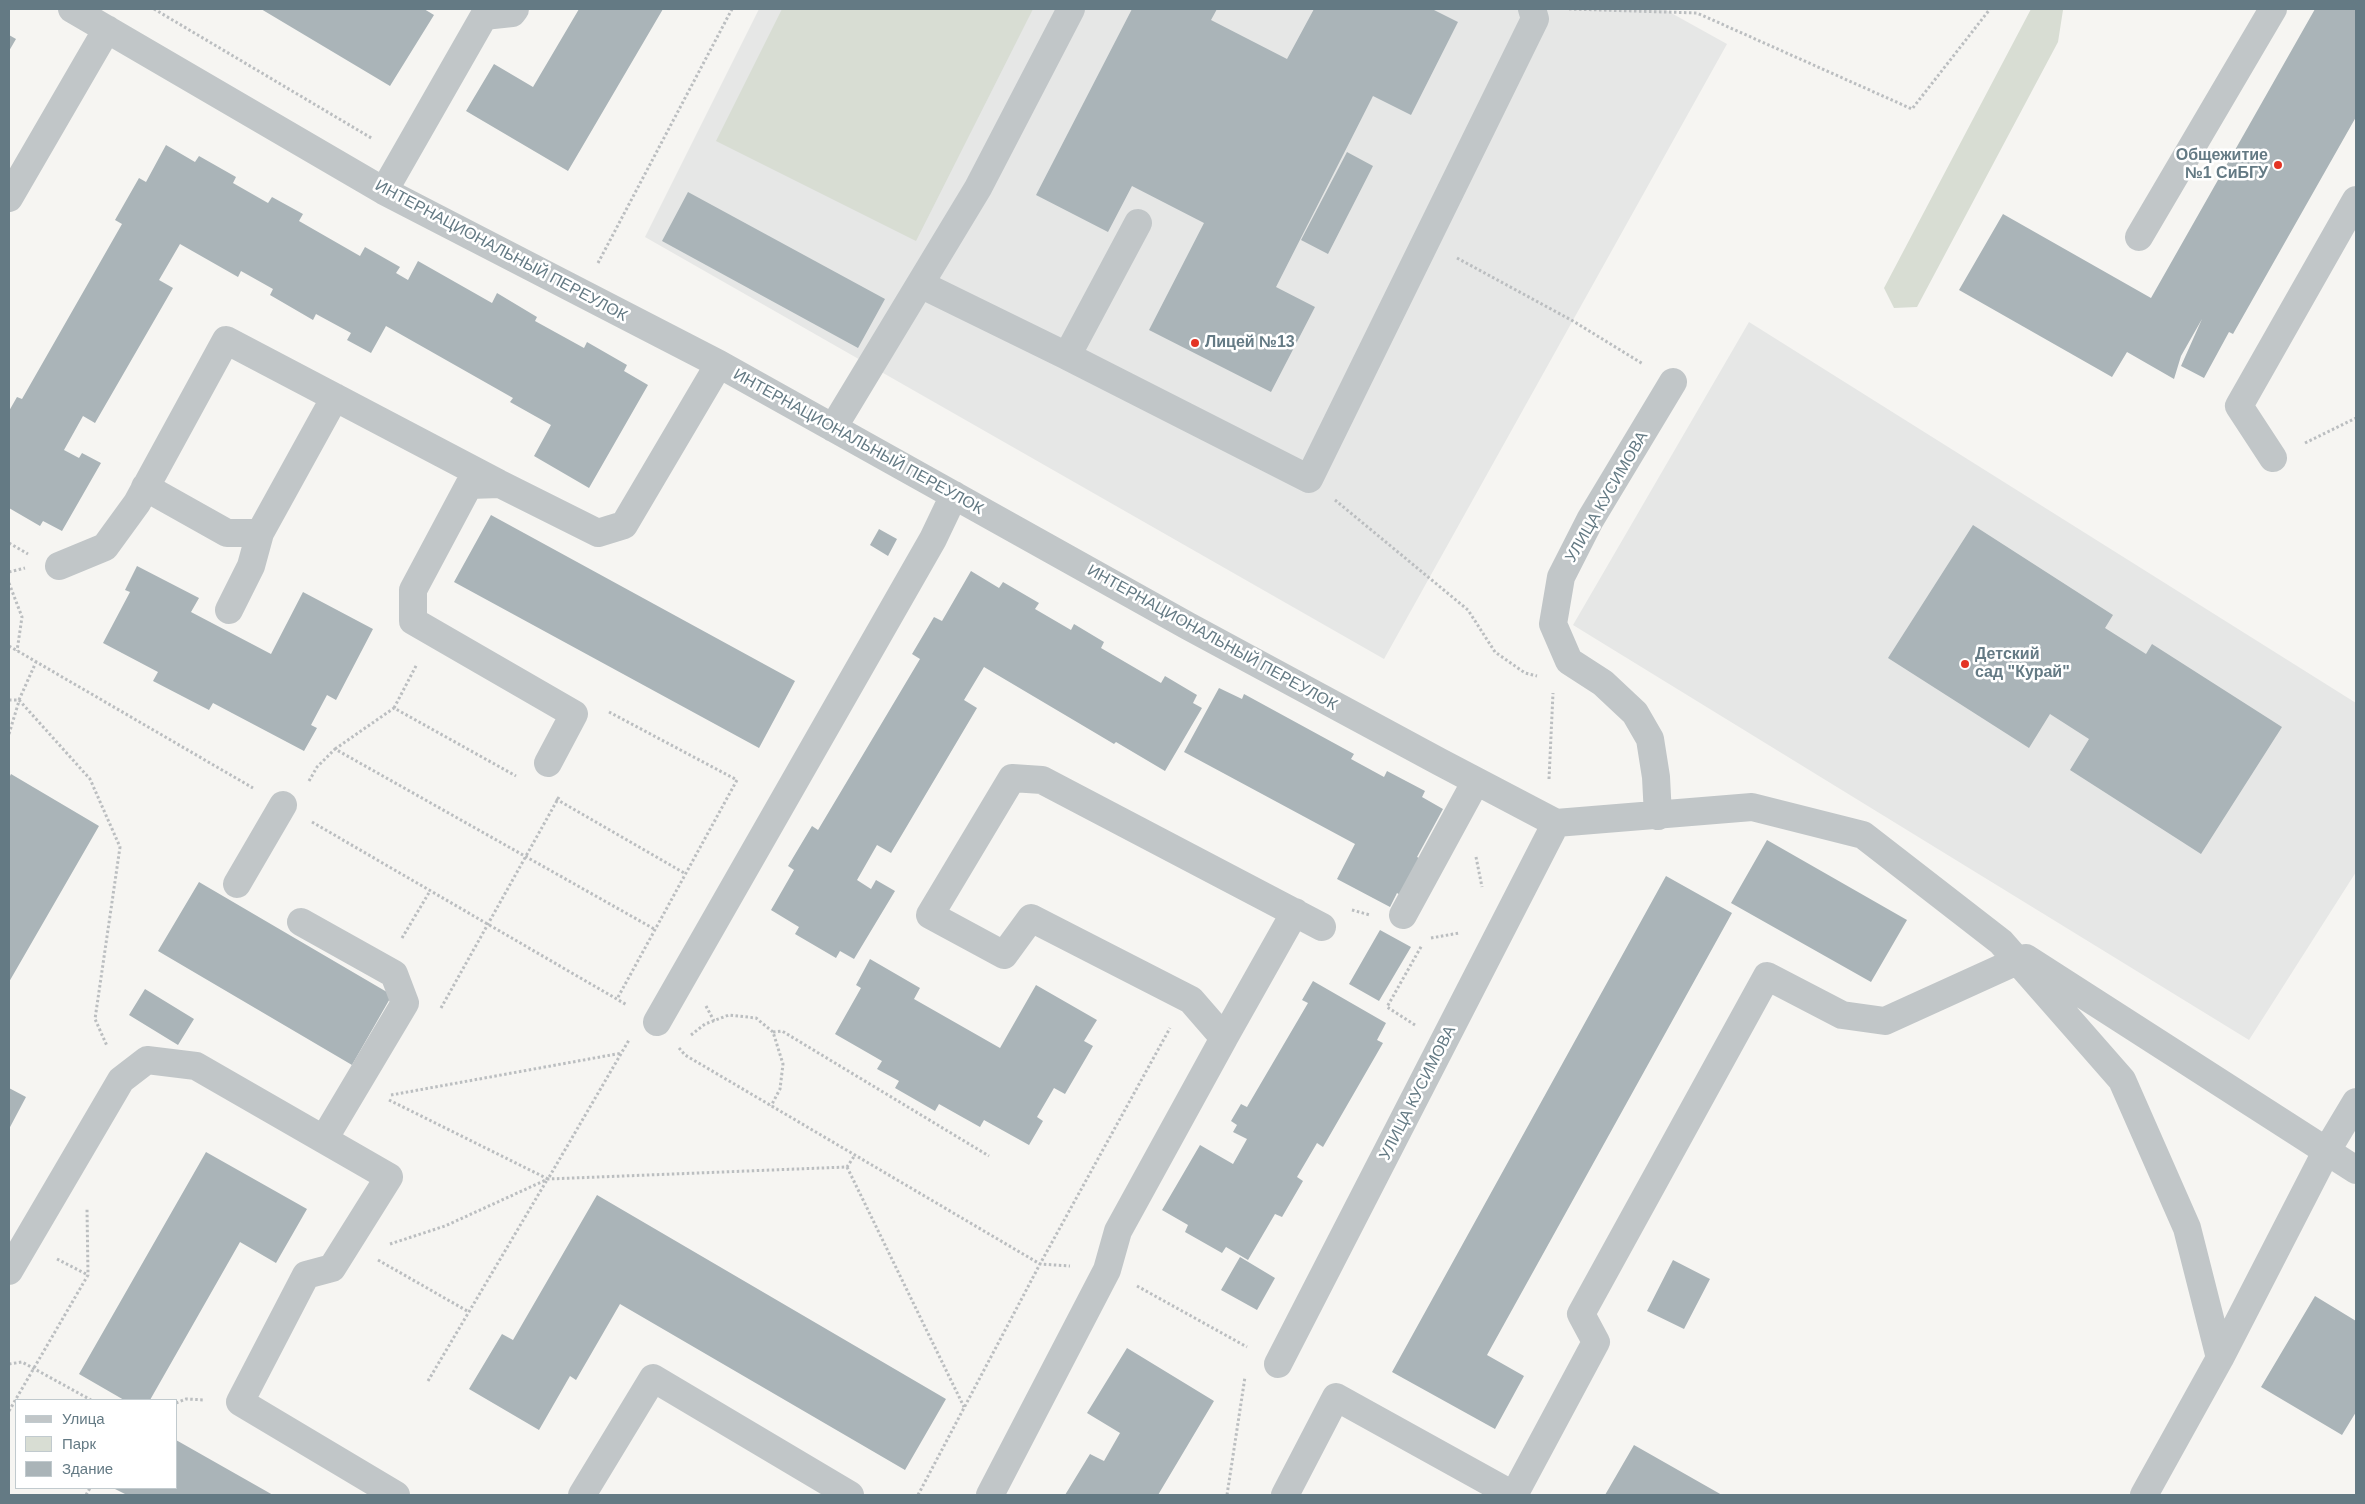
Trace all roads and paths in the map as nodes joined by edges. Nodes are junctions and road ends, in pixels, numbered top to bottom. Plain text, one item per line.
1 (72, 9) edge
2 (515, 9) edge
3 (732, 9) edge
4 (1071, 9) edge
5 (1532, 9) edge
6 (1568, 9) edge
7 (1990, 9) edge
8 (2273, 9) edge
9 (480, 13) edge
10 (107, 29) junction
11 (384, 191) junction
12 (9, 198) edge
13 (2356, 200) edge
14 (1138, 223) dead end
15 (2139, 237) dead end
16 (1426, 241) junction
17 (597, 266) dead end
18 (920, 284) junction
19 (1066, 356) junction
20 (719, 364) junction
21 (1673, 382) joint
22 (334, 397) junction
23 (2356, 418) edge
24 (833, 428) junction
25 (2273, 458) joint
26 (1310, 480) junction
27 (500, 484) junction
28 (145, 487) junction
29 (954, 495) junction
30 (260, 532) junction
31 (59, 566) dead end
32 (9, 583) edge
33 (229, 610) dead end
34 (433, 633) junction
35 (17, 651) dead end
36 (36, 662) dead end
37 (1544, 677) dead end
38 (1553, 689) dead end
39 (9, 700) edge
40 (19, 700) junction
41 (394, 708) junction
42 (602, 719) dead end
43 (9, 734) edge
44 (335, 749) junction
45 (548, 763) dead end
46 (519, 778) dead end
47 (1476, 781) junction
48 (305, 789) dead end
49 (562, 792) dead end
50 (550, 795) dead end
51 (557, 800) junction
52 (282, 805) dead end
53 (1658, 816) junction
54 (1552, 820) junction
55 (526, 856) junction
56 (686, 874) junction
57 (236, 884) dead end
58 (430, 891) dead end
59 (1295, 912) junction
60 (1403, 915) dead end
61 (1374, 916) dead end
62 (301, 922) dead end
63 (1322, 926) joint
64 (656, 930) junction
65 (1424, 942) dead end
66 (2009, 952) junction
67 (383, 968) junction
68 (617, 999) dead end
69 (1192, 1000) junction
70 (439, 1011) dead end
71 (657, 1022) dead end
72 (1423, 1030) dead end
73 (773, 1032) junction
74 (630, 1038) dead end
75 (1224, 1038) junction
76 (677, 1047) dead end
77 (622, 1053) junction
78 (121, 1080) junction
79 (2356, 1102) edge
80 (771, 1106) dead end
81 (324, 1139) junction
82 (2326, 1152) junction
83 (855, 1155) dead end
84 (989, 1156) dead end
85 (847, 1167) junction
86 (2356, 1170) edge
87 (548, 1179) junction
88 (87, 1206) dead end
89 (357, 1247) junction
90 (9, 1272) edge
91 (469, 1312) junction
92 (2220, 1358) junction
93 (9, 1364) edge
94 (1278, 1364) dead end
95 (33, 1368) junction
96 (428, 1381) dead end
97 (16, 1399) edge
98 (89, 1399) edge
99 (965, 1407) junction
100 (396, 1495) edge
101 (582, 1495) edge
102 (850, 1495) edge
103 (918, 1495) edge
104 (990, 1495) edge
105 (1285, 1495) edge
106 (1513, 1495) edge
107 (2144, 1495) edge

1 - 10 street, ИНТЕРНАЦИОНАЛЬНЫЙ ПЕРЕУЛОК
2 - 9 street
3 - 17 path
4 - 18 street
5 - 16 street
6 - 7 path
8 - 15 street
9 - 11 street
10 - 11 street, ИНТЕРНАЦИОНАЛЬНЫЙ ПЕРЕУЛОК
10 - 12 street
11 - 20 street, ИНТЕРНАЦИОНАЛЬНЫЙ ПЕРЕУЛОК
13 - 25 street
14 - 19 street
16 - 21 path
16 - 26 street
18 - 19 street
18 - 24 street
19 - 26 street
20 - 24 street, ИНТЕРНАЦИОНАЛЬНЫЙ ПЕРЕУЛОК
20 - 27 street
21 - 53 street, УЛИЦА КУСИМОВА
22 - 27 street
22 - 28 street
22 - 30 street
23 - 25 path
24 - 29 street, ИНТЕРНАЦИОНАЛЬНЫЙ ПЕРЕУЛОК
26 - 37 path
27 - 34 street
28 - 30 street
28 - 31 street
29 - 47 street, ИНТЕРНАЦИОНАЛЬНЫЙ ПЕРЕУЛОК
29 - 71 street
30 - 33 street
32 - 35 path
34 - 41 path
34 - 45 street
36 - 40 path
38 - 54 path
39 - 40 path
40 - 43 path
40 - 78 path
41 - 44 path
41 - 46 path
42 - 56 path
44 - 48 path
44 - 55 path
47 - 54 street, ИНТЕРНАЦИОНАЛЬНЫЙ ПЕРЕУЛОК
47 - 60 street
49 - 51 path
50 - 51 path
51 - 55 path
51 - 56 path
52 - 57 street
53 - 54 street
53 - 66 street
54 - 94 street, УЛИЦА КУСИМОВА
55 - 64 path
55 - 70 path
56 - 64 path
58 - 67 path
59 - 63 street
59 - 69 street
59 - 75 street
61 - 63 path
62 - 67 street
64 - 68 path
65 - 72 path
66 - 82 street
66 - 92 street
66 - 106 street
67 - 81 street
69 - 75 street
69 - 99 path
73 - 76 path
73 - 80 path
73 - 84 path
74 - 77 path
75 - 104 street
77 - 87 path
77 - 87 path
78 - 81 street
78 - 90 street
79 - 82 street
81 - 89 street
82 - 86 street
82 - 92 street
83 - 85 path
85 - 87 path
85 - 99 path
87 - 89 path
87 - 91 path
88 - 95 path
89 - 91 path
89 - 100 street
91 - 96 path
92 - 107 street
93 - 95 path
95 - 97 path
95 - 98 path
99 - 103 path
101 - 102 street
105 - 106 street

